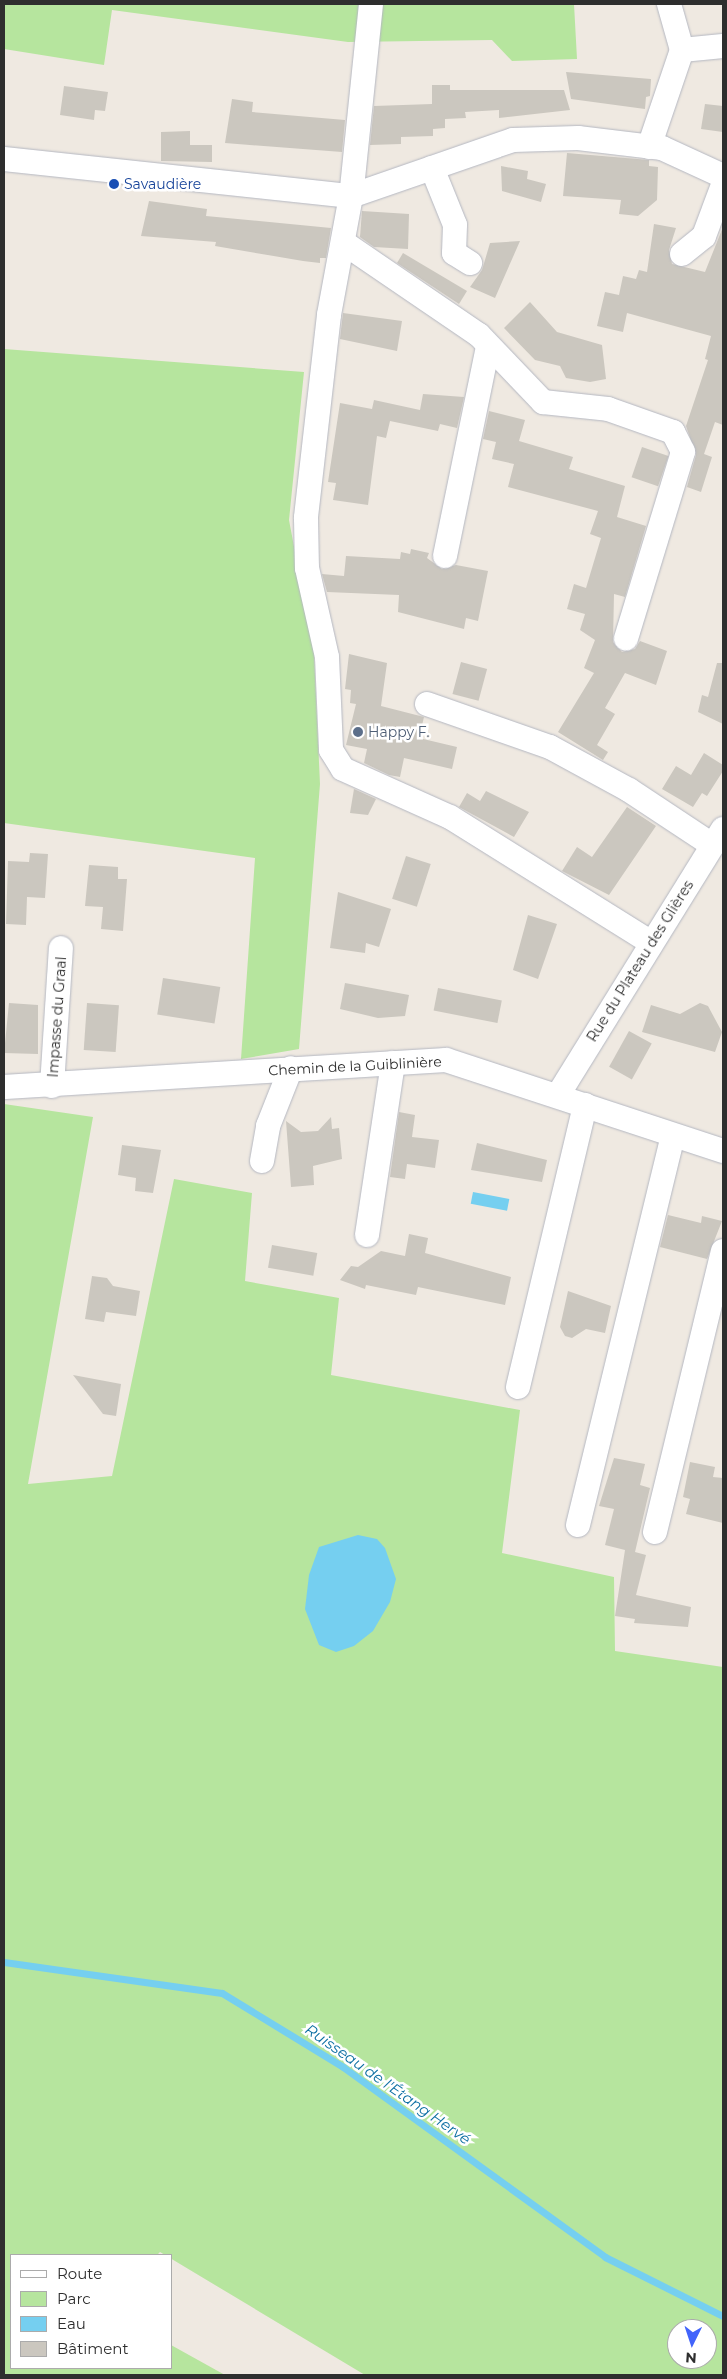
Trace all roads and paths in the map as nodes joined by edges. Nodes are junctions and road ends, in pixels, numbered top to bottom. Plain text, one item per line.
1 (372, 4) edge
2 (669, 4) edge
3 (723, 46) edge
4 (682, 50) junction
5 (649, 147) junction
6 (4, 158) edge
7 (432, 168) junction
8 (723, 176) edge
9 (723, 185) edge
10 (351, 196) junction
11 (344, 243) junction
12 (682, 254) dead end
13 (470, 263) dead end
14 (488, 346) junction
15 (445, 556) dead end
16 (626, 639) dead end
17 (427, 704) dead end
18 (718, 837) edge
19 (650, 942) junction
20 (61, 948) dead end
21 (393, 1063) junction
22 (291, 1068) junction
23 (52, 1086) junction
24 (4, 1087) edge
25 (558, 1095) junction
26 (585, 1105) junction
27 (673, 1136) junction
28 (723, 1151) edge
29 (262, 1161) dead end
30 (366, 1235) dead end
31 (723, 1251) edge
32 (518, 1387) dead end
33 (578, 1525) dead end
34 (655, 1532) dead end

1 - 10 street
2 - 4 street
3 - 4 street
4 - 5 street
5 - 7 street
5 - 8 street
6 - 10 street
7 - 10 street
7 - 13 street
9 - 12 street
10 - 11 street
11 - 14 street
11 - 19 street
14 - 15 street
14 - 16 street
17 - 18 street
18 - 19 street, Rue du Plateau des Glières
19 - 25 street, Rue du Plateau des Glières
20 - 23 street, Impasse du Graal
21 - 22 street, Chemin de la Guiblinière
21 - 25 street, Chemin de la Guiblinière
21 - 30 street
22 - 23 street, Chemin de la Guiblinière
22 - 29 street
23 - 24 street, Chemin de la Guiblinière
25 - 26 street, Chemin de la Guiblinière
26 - 27 street, Chemin de la Guiblinière
26 - 32 street
27 - 28 street, Chemin de la Guiblinière
27 - 33 street
31 - 34 street

